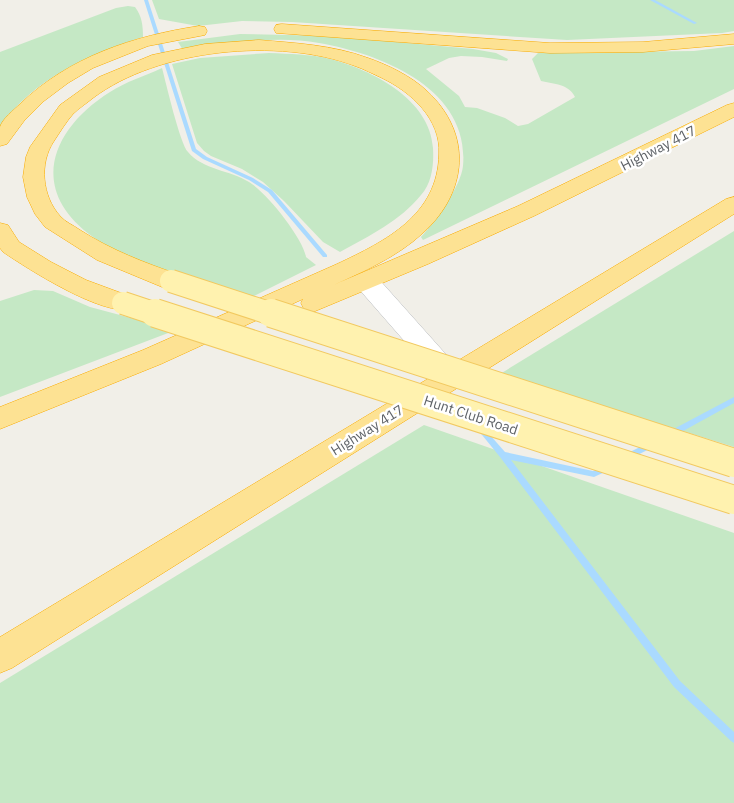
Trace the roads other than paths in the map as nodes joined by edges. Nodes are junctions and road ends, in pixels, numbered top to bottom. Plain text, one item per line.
1 (269, 28) dead end
2 (217, 29) dead end
3 (734, 39) edge
4 (195, 41) junction
5 (734, 109) edge
6 (0, 140) edge
7 (734, 204) edge
8 (0, 230) edge
9 (171, 281) joint
10 (367, 282) junction
11 (123, 303) joint
12 (452, 378) junction
13 (0, 418) edge
14 (0, 428) edge
15 (734, 463) edge
16 (734, 500) edge
17 (0, 656) edge

1 - 3 highway
2 - 4 highway
4 - 6 highway
4 - 9 highway
4 - 13 highway
5 - 10 highway, Highway 417
7 - 12 highway, Highway 417
8 - 11 highway
9 - 15 main road, bridge
10 - 12 lane
10 - 14 highway, Highway 417
11 - 16 main road, Hunt Club Road, bridge
12 - 17 highway, Highway 417

